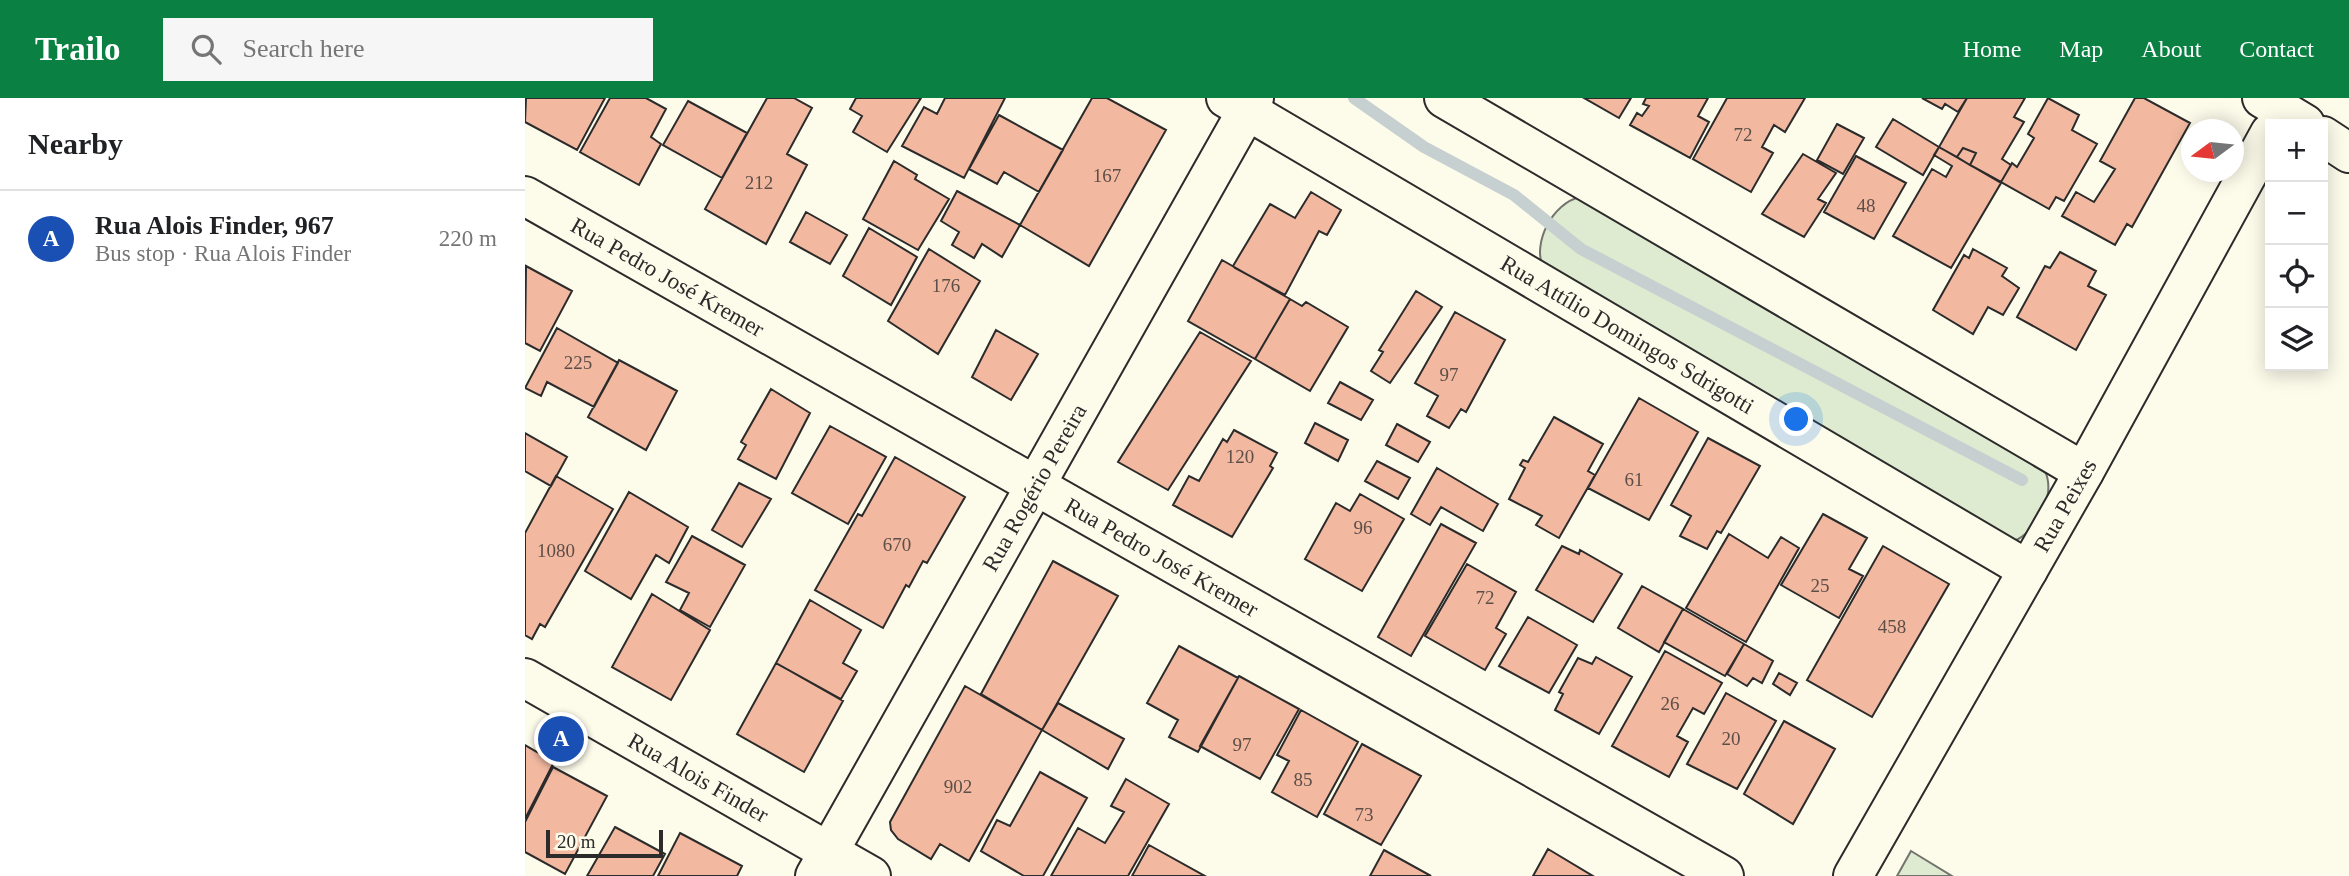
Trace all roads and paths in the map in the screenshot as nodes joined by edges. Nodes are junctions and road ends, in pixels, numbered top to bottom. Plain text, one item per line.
1 (1444, 98) edge
2 (1243, 102) edge
3 (2281, 115) edge
4 (2328, 139) edge
5 (2349, 153) edge
6 (525, 196) edge
7 (2084, 472) junction
8 (1036, 484) junction
9 (2028, 570) junction
10 (525, 678) edge
11 (822, 864) edge
12 (871, 876) edge
13 (1724, 876) edge
14 (1853, 876) edge

1 - 7 street
2 - 8 street, Rua Rogério Pereira
2 - 9 street, Rua Attílio Domingos Sdrigotti
3 - 7 street, Rua Peixes
4 - 5 street
6 - 8 street, Rua Pedro José Kremer
7 - 9 street, Rua Peixes
8 - 11 street, Rua Rogério Pereira
8 - 13 street, Rua Pedro José Kremer
9 - 14 street, Rua Peixes
10 - 11 street, Rua Alois Finder
11 - 12 street, Rua Alois Finder

